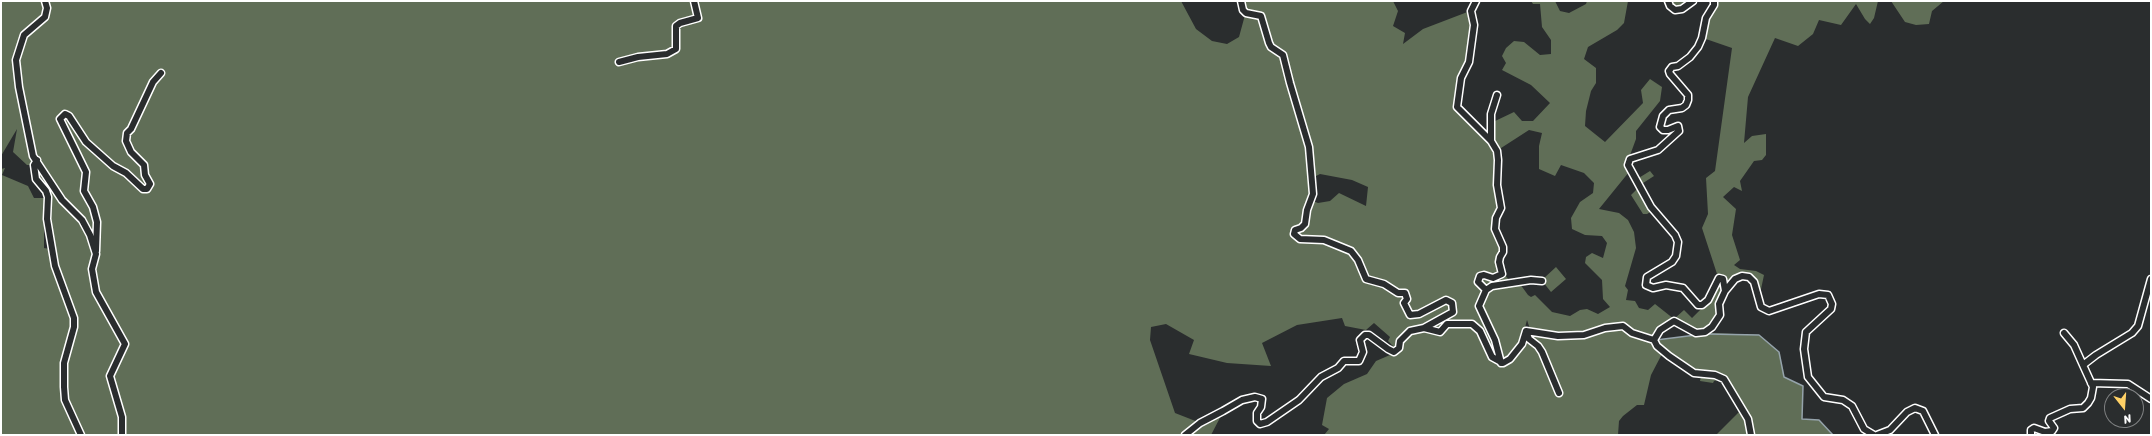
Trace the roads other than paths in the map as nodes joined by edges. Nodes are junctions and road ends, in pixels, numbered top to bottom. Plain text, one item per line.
1 (45, 1) edge
2 (694, 1) edge
3 (1241, 1) edge
4 (1476, 1) edge
5 (1668, 1) edge
6 (1693, 1) edge
7 (1714, 1) edge
8 (619, 62) dead end
9 (161, 73) dead end
10 (1497, 95) dead end
11 (1491, 141) junction
12 (36, 160) junction
13 (96, 254) junction
14 (2151, 279) edge
15 (1542, 281) dead end
16 (1486, 290) junction
17 (1725, 291) junction
18 (1424, 328) junction
19 (1526, 331) junction
20 (2064, 333) dead end
21 (1654, 340) junction
22 (1501, 363) junction
23 (2083, 365) junction
24 (2091, 383) junction
25 (1559, 393) dead end
26 (2151, 399) edge
27 (81, 435) edge
28 (122, 435) edge
29 (1185, 435) edge
30 (1751, 435) edge
31 (1874, 435) edge
32 (1877, 435) edge
33 (1935, 435) edge
34 (2031, 435) edge

1 - 12 street
2 - 8 street
3 - 18 street
4 - 11 street
5 - 6 street
7 - 17 street
9 - 13 street
10 - 11 street
11 - 16 street
12 - 13 street
12 - 27 street
13 - 28 street
14 - 23 street
15 - 16 street
16 - 22 street
17 - 21 street
17 - 31 street
18 - 22 street
18 - 29 street
19 - 21 street
19 - 22 street
19 - 25 street
20 - 23 street
21 - 30 street
23 - 24 street
24 - 26 street
24 - 34 street
32 - 33 street

